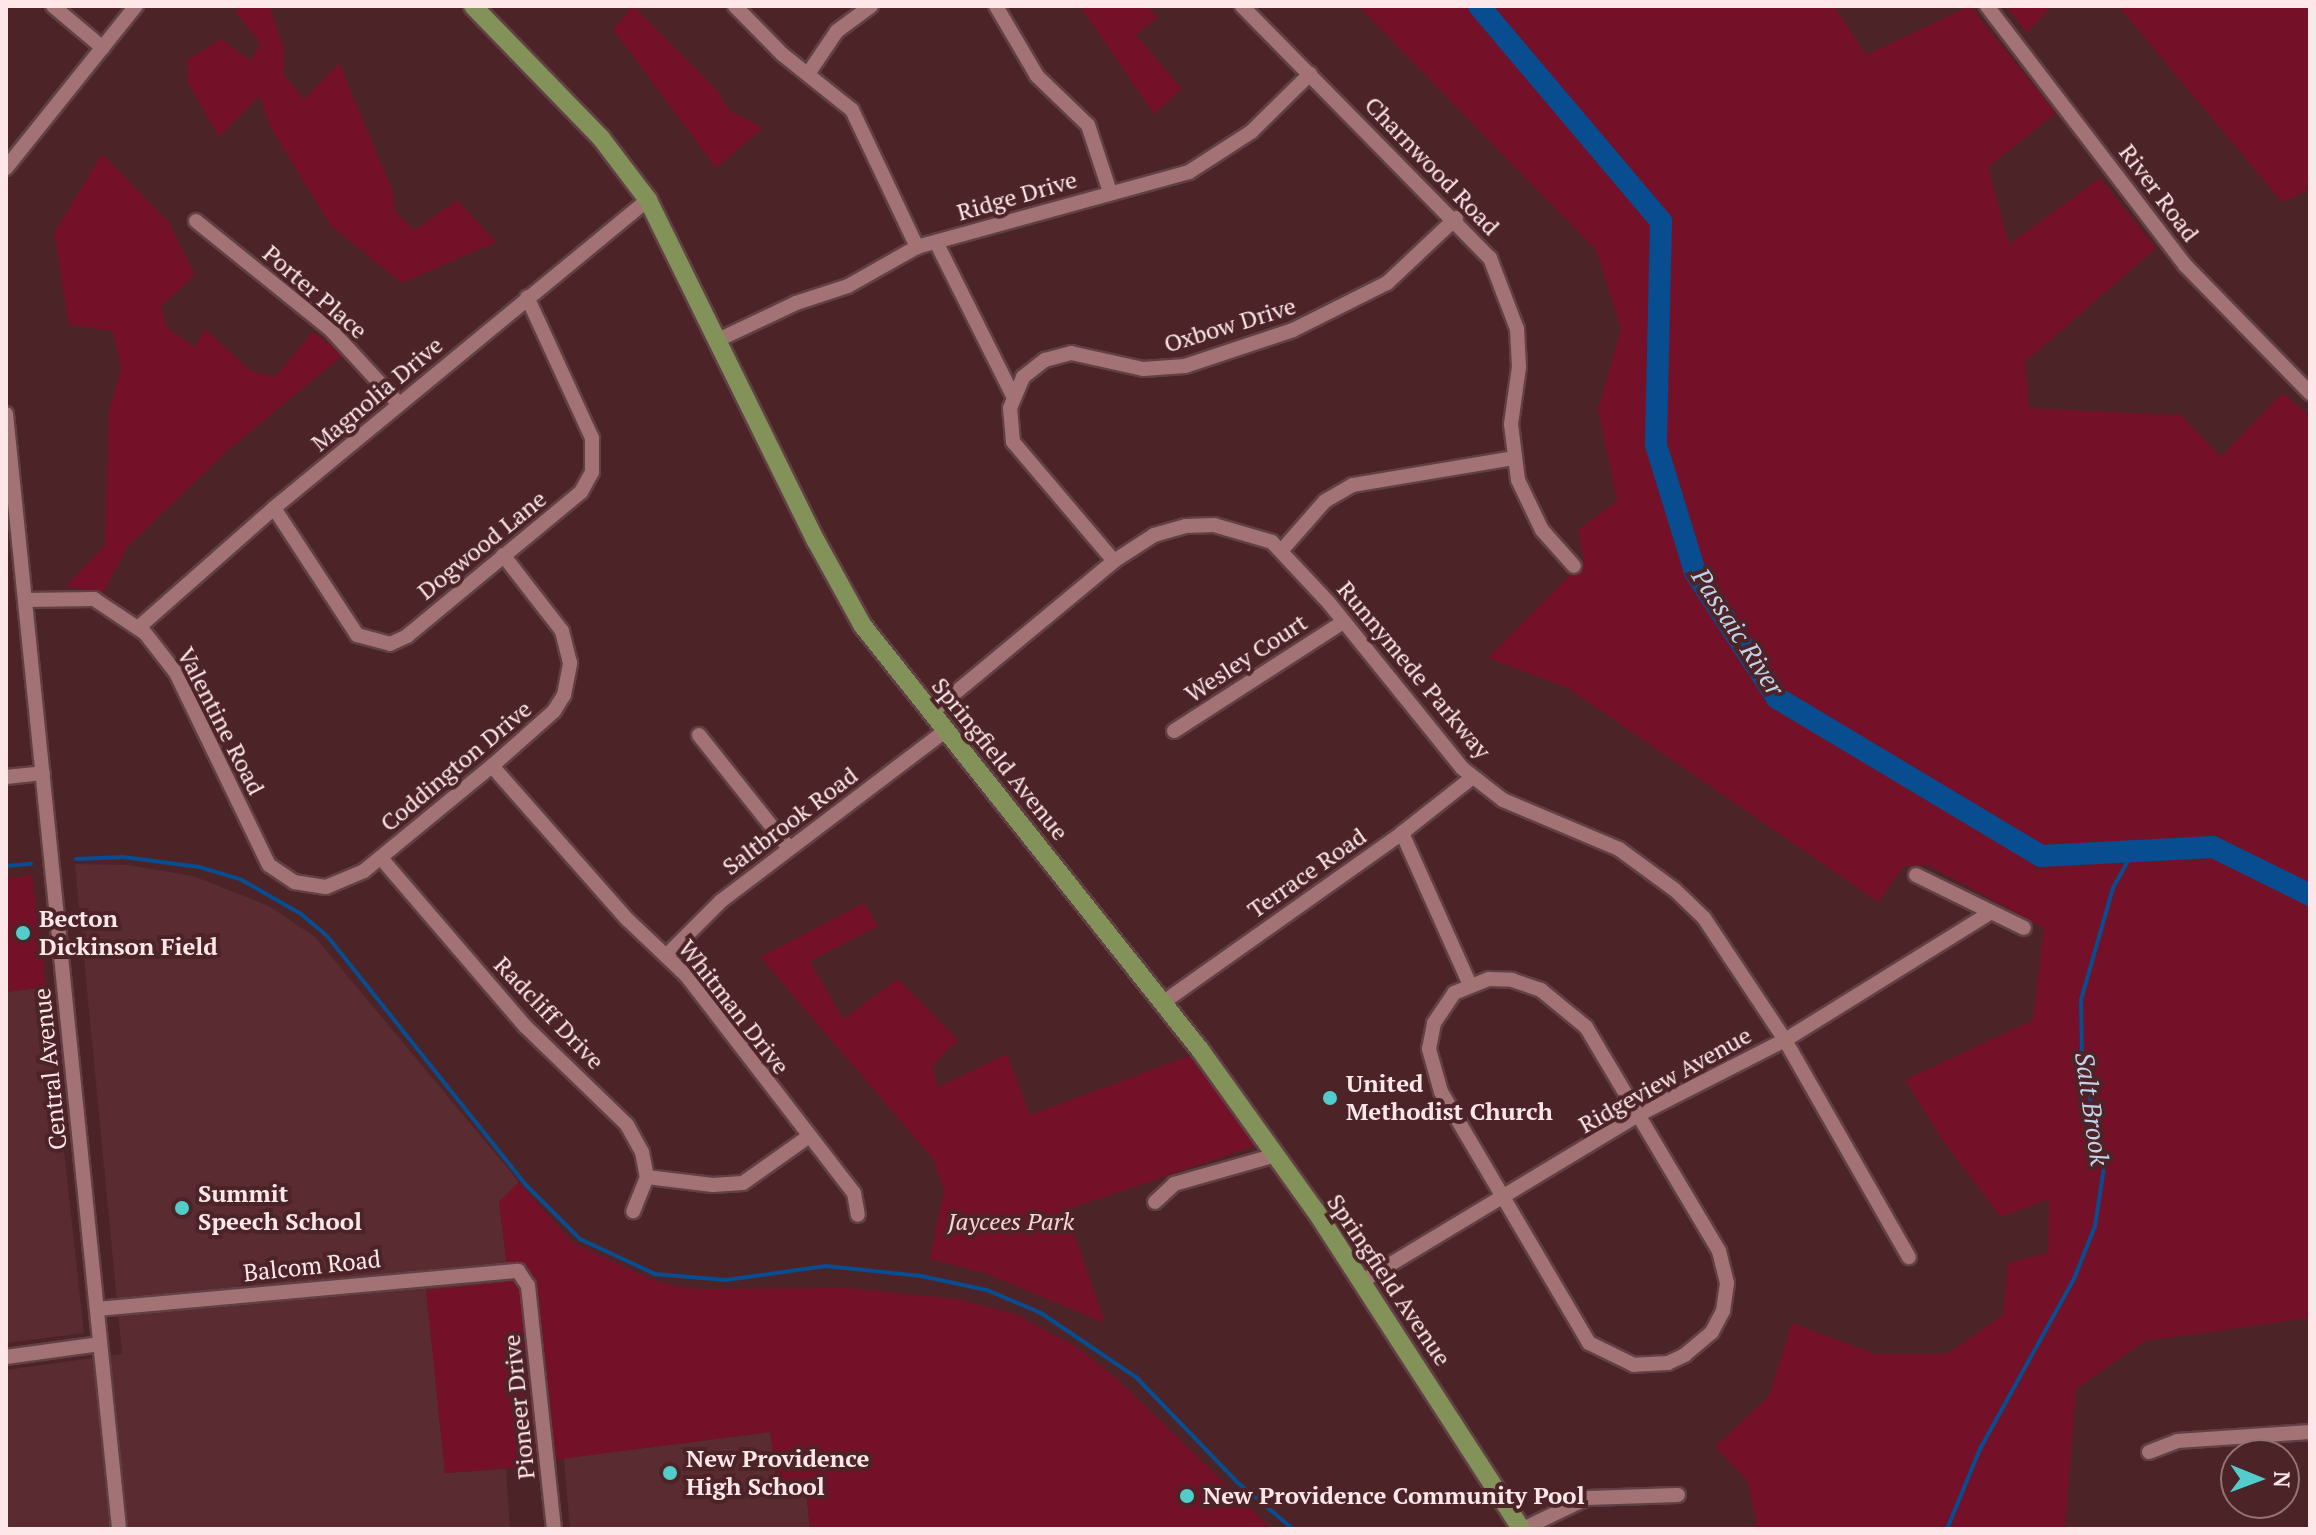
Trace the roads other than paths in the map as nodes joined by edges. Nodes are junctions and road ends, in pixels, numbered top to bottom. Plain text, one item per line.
1 (53, 6) edge
2 (136, 6) edge
3 (473, 6) edge
4 (735, 6) edge
5 (871, 6) edge
6 (996, 6) edge
7 (1242, 6) edge
8 (1987, 6) edge
9 (103, 48) junction
10 (810, 71) junction
11 (1310, 74) junction
12 (6, 168) edge
13 (1110, 192) junction
14 (648, 200) junction
15 (1456, 218) junction
16 (196, 221) dead end
17 (936, 242) junction
18 (917, 247) junction
19 (527, 297) junction
20 (720, 339) junction
21 (2310, 393) edge
22 (1013, 396) junction
23 (399, 404) junction
24 (6, 414) edge
25 (1514, 458) junction
26 (274, 508) junction
27 (12, 537) edge
28 (1282, 550) junction
29 (503, 555) junction
30 (1114, 561) junction
31 (1574, 566) dead end
32 (25, 600) junction
33 (1343, 622) junction
34 (139, 627) junction
35 (931, 713) junction
36 (945, 731) junction
37 (1174, 731) dead end
38 (699, 735) dead end
39 (492, 766) junction
40 (43, 773) junction
41 (6, 777) edge
42 (1473, 777) junction
43 (1402, 833) junction
44 (789, 848) junction
45 (381, 858) junction
46 (269, 865) joint
47 (1916, 875) dead end
48 (1988, 914) junction
49 (2024, 928) dead end
50 (668, 954) junction
51 (1470, 985) junction
52 (1165, 1001) junction
53 (1785, 1040) junction
54 (1638, 1115) junction
55 (808, 1137) junction
56 (1276, 1155) junction
57 (647, 1177) junction
58 (1503, 1199) junction
59 (1155, 1202) dead end
60 (633, 1211) dead end
61 (858, 1215) dead end
62 (1909, 1257) dead end
63 (527, 1280) joint
64 (1361, 1282) junction
65 (97, 1309) junction
66 (100, 1344) junction
67 (6, 1357) edge
68 (2310, 1432) edge
69 (2149, 1452) dead end
70 (1678, 1495) dead end
71 (119, 1529) edge
72 (554, 1529) edge
73 (1522, 1529) edge

1 - 9 street
2 - 9 street
3 - 14 main road, Springfield Avenue
4 - 10 street
5 - 10 street
6 - 13 street
7 - 11 street, Charnwood Road
8 - 21 street, River Road
9 - 12 street
10 - 18 street
11 - 13 street, Ridge Drive
11 - 15 street, Charnwood Road
13 - 17 street, Ridge Drive
14 - 19 street, Magnolia Drive
14 - 20 main road, Springfield Avenue
15 - 22 street, Oxbow Drive
15 - 25 street, Charnwood Road
16 - 23 street, Porter Place
17 - 18 street, Ridge Drive
17 - 22 street
18 - 20 street, Ridge Drive
19 - 23 street, Magnolia Drive
19 - 29 street, Dogwood Lane
20 - 35 main road, Springfield Avenue
22 - 30 street
23 - 26 street, Magnolia Drive
24 - 27 street, Central Avenue
25 - 28 street
25 - 31 street, Charnwood Road
26 - 29 street, Dogwood Lane
26 - 34 street, Magnolia Drive
27 - 32 street, Central Avenue
28 - 30 street, Runnymede Parkway
28 - 33 street, Runnymede Parkway
29 - 39 street, Coddington Drive
30 - 35 street, Runnymede Parkway
32 - 34 street, Valentine Road
32 - 40 street, Central Avenue
33 - 37 street, Wesley Court
33 - 42 street, Runnymede Parkway
34 - 46 street, Valentine Road
35 - 36 main road, Springfield Avenue
36 - 44 street, Saltbrook Road
36 - 52 main road, Springfield Avenue
38 - 44 street
39 - 45 street, Coddington Drive
39 - 50 street, Whitman Drive
40 - 41 street
40 - 65 street, Central Avenue
42 - 43 street, Terrace Road
42 - 53 street, Runnymede Parkway
43 - 51 street
43 - 52 street, Terrace Road
44 - 50 street, Saltbrook Road
45 - 46 street, Coddington Drive
45 - 57 street, Radcliff Drive
47 - 48 street
48 - 49 street
48 - 53 street, Ridgeview Avenue
50 - 55 street, Whitman Drive
51 - 54 street
51 - 58 street
52 - 56 main road, Springfield Avenue
53 - 54 street, Ridgeview Avenue
53 - 62 street, Runnymede Parkway
54 - 58 street, Ridgeview Avenue
54 - 58 street
55 - 57 street
55 - 61 street, Whitman Drive
56 - 59 street
56 - 64 main road, Springfield Avenue
57 - 60 street
58 - 64 street, Ridgeview Avenue
63 - 65 street, Balcom Road
63 - 72 street, Pioneer Drive
64 - 73 main road, Springfield Avenue
65 - 66 street, Central Avenue
66 - 67 street
66 - 71 street, Central Avenue
68 - 69 street
70 - 73 street

